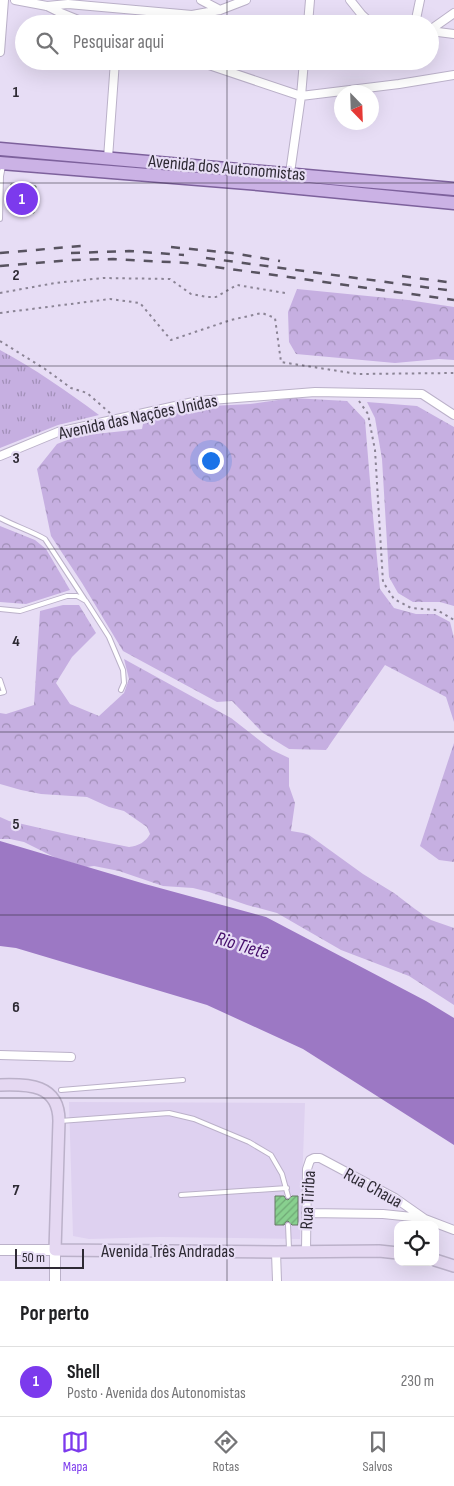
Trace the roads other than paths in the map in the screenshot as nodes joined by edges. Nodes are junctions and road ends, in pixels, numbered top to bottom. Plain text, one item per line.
1 (4, 0) edge
2 (16, 0) edge
3 (201, 0) edge
4 (246, 0) edge
5 (310, 0) edge
6 (350, 0) edge
7 (420, 0) edge
8 (47, 6) junction
9 (220, 10) junction
10 (454, 13) edge
11 (64, 15) edge
12 (309, 15) edge
13 (362, 15) edge
14 (417, 15) edge
15 (439, 24) edge
16 (439, 32) edge
17 (454, 34) edge
18 (0, 52) edge
19 (114, 70) edge
20 (224, 70) edge
21 (303, 70) edge
22 (454, 75) edge
23 (301, 96) junction
24 (0, 149) edge
25 (108, 158) junction
26 (2, 163) edge
27 (290, 173) junction
28 (295, 188) junction
29 (454, 189) edge
30 (454, 202) edge
31 (0, 218) edge
32 (454, 415) edge
33 (0, 456) edge
34 (0, 518) edge
35 (86, 601) junction
36 (0, 609) edge
37 (0, 680) edge
38 (121, 690) dead end
39 (0, 693) edge
40 (0, 1055) edge
41 (71, 1057) dead end
42 (183, 1080) dead end
43 (0, 1085) edge
44 (61, 1090) dead end
45 (59, 1122) junction
46 (320, 1158) joint
47 (287, 1188) junction
48 (181, 1195) dead end
49 (288, 1196) dead end
50 (306, 1213) junction
51 (425, 1219) junction
52 (288, 1225) dead end
53 (454, 1230) edge
54 (0, 1250) edge
55 (55, 1250) junction
56 (306, 1251) junction
57 (276, 1252) junction
58 (288, 1252) junction
59 (394, 1253) edge
60 (439, 1261) edge
61 (454, 1266) edge
62 (55, 1281) edge
63 (277, 1281) edge

1 - 18 street
2 - 8 street
3 - 9 street
4 - 9 street
5 - 12 street
6 - 13 street
7 - 14 street
8 - 9 street
8 - 11 street
10 - 15 street
16 - 17 street
19 - 25 street
20 - 23 street
21 - 23 street
22 - 23 street
23 - 27 street
24 - 25 main road, Avenida dos Autonomistas
25 - 27 main road, Avenida dos Autonomistas
26 - 28 main road, Avenida dos Autonomistas
26 - 31 lane
27 - 28 street
27 - 29 main road, Avenida dos Autonomistas
28 - 30 main road, Avenida dos Autonomistas
32 - 33 street, Avenida das Nações Unidas
34 - 35 lane
35 - 36 lane
35 - 38 lane
37 - 39 lane
40 - 41 street
42 - 44 lane
43 - 45 main road
45 - 47 lane
45 - 55 main road
46 - 50 street, Rua Tiriba
46 - 51 street, Rua Chaua
47 - 48 lane
47 - 49 lane
50 - 51 street, Rua Chaua
50 - 56 street, Rua Tiriba
51 - 53 street, Rua Chaua
52 - 58 lane
54 - 55 street, Avenida Três Andradas
55 - 57 main road, Avenida Três Andradas
55 - 62 street
56 - 58 main road, Avenida Três Andradas
56 - 59 main road, Avenida Três Andradas
57 - 58 main road, Avenida Três Andradas
57 - 63 street
60 - 61 main road

